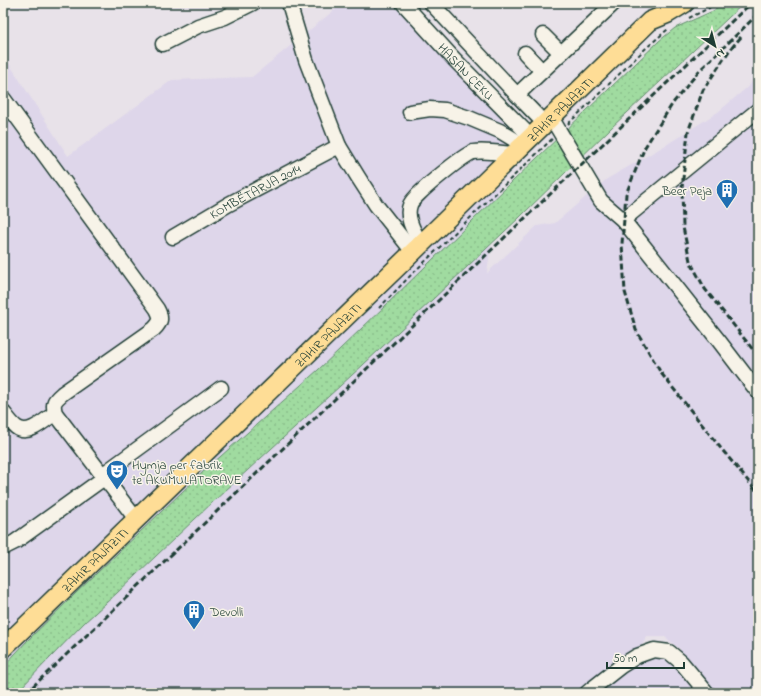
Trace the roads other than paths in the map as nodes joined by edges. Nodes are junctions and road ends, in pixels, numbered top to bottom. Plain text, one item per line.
1 (253, 3) edge
2 (289, 3) edge
3 (403, 3) edge
4 (431, 3) edge
5 (614, 3) edge
6 (658, 3) edge
7 (685, 11) edge
8 (650, 21) junction
9 (543, 35) dead end
10 (163, 44) dead end
11 (525, 53) dead end
12 (561, 53) junction
13 (542, 71) junction
14 (517, 95) junction
15 (3, 98) edge
16 (758, 110) edge
17 (410, 112) dead end
18 (551, 125) junction
19 (522, 145) junction
20 (339, 146) junction
21 (623, 220) junction
22 (173, 238) dead end
23 (417, 249) junction
24 (221, 388) dead end
25 (758, 392) edge
26 (3, 412) edge
27 (54, 413) junction
28 (103, 476) junction
29 (136, 519) junction
30 (3, 548) edge
31 (3, 648) edge
32 (587, 693) edge
33 (707, 693) edge

1 - 10 street
2 - 20 street
3 - 19 street, HASAN ÇEKU
4 - 14 street
5 - 12 street
6 - 8 main road, ZAHIR PAJAZITI
7 - 8 main road, ZAHIR PAJAZITI
8 - 18 main road, ZAHIR PAJAZITI
9 - 12 street
11 - 13 street
12 - 13 street
13 - 14 street
14 - 18 street
15 - 27 street
16 - 21 street
17 - 19 street
18 - 19 main road, ZAHIR PAJAZITI
18 - 21 street
19 - 23 main road, ZAHIR PAJAZITI
19 - 23 street
20 - 22 street, KOMBËTARJA 2014
20 - 23 street
21 - 25 street
23 - 29 main road, ZAHIR PAJAZITI
24 - 28 street
26 - 27 street
27 - 28 street
28 - 29 street
28 - 30 street
29 - 31 main road, ZAHIR PAJAZITI
32 - 33 street

